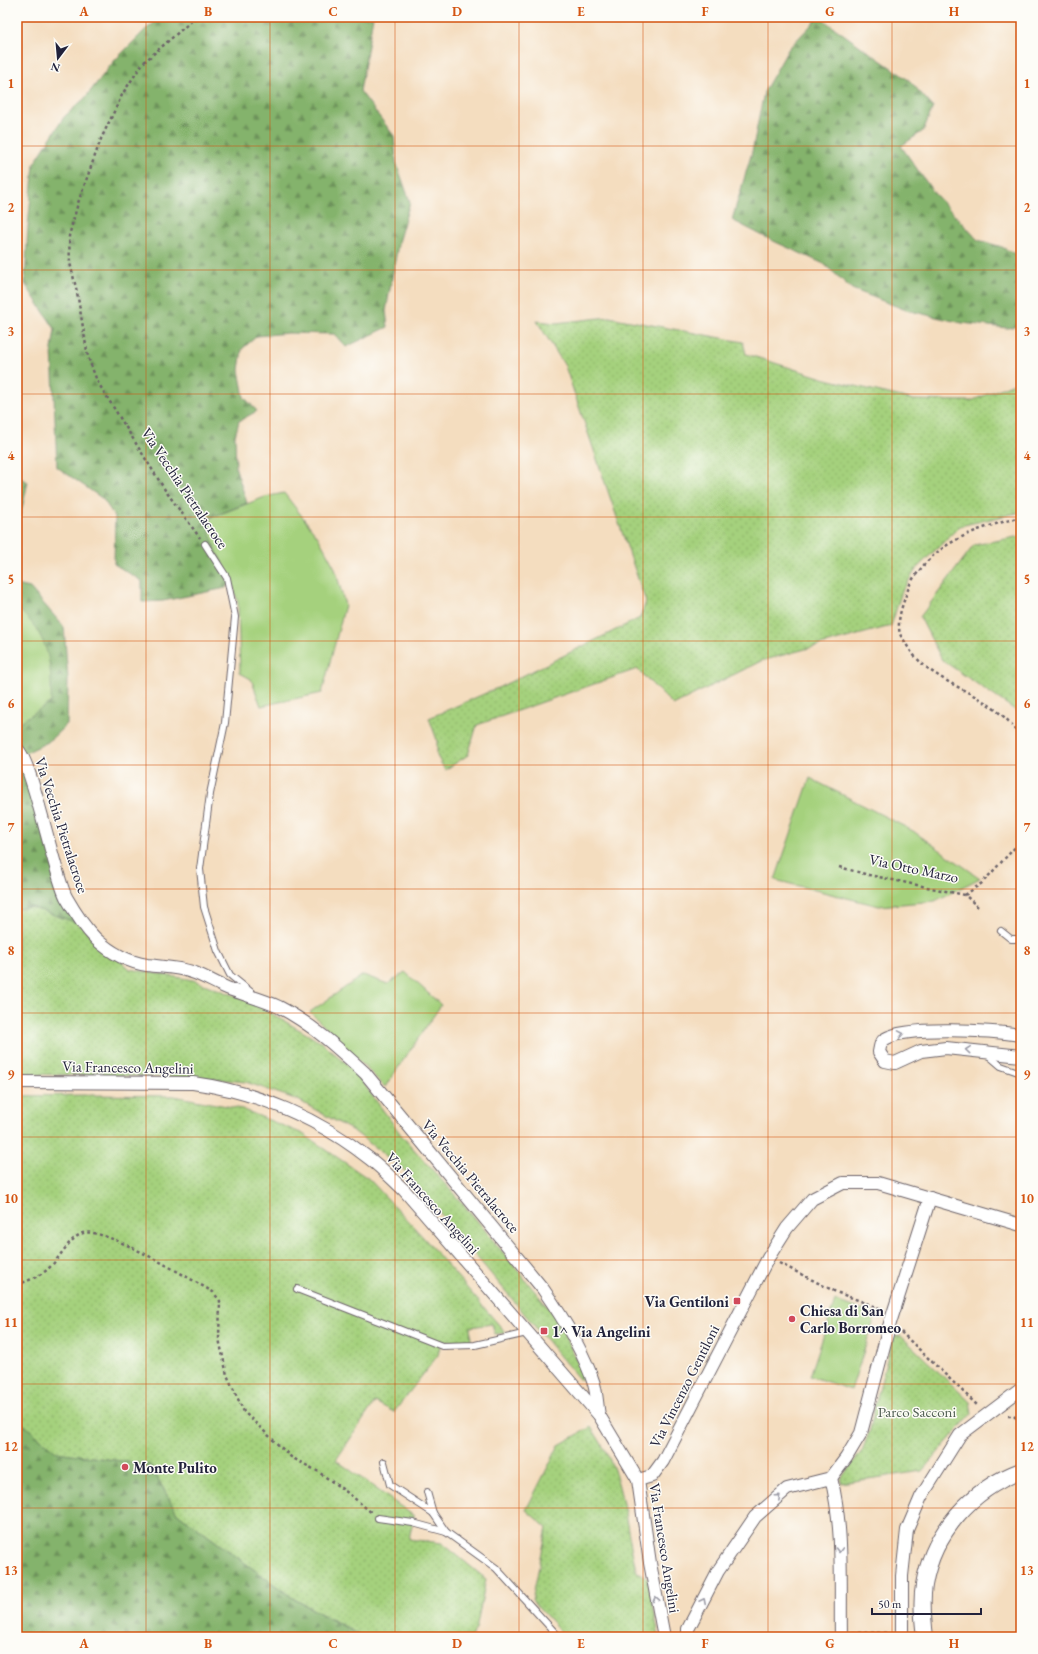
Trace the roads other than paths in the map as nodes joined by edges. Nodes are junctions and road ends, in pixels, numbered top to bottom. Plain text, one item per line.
1 (205, 544) road end
2 (17, 749) edge
3 (1001, 932) dead end
4 (1021, 939) edge
5 (264, 1001) junction
6 (1021, 1035) edge
7 (985, 1051) junction
8 (1021, 1056) edge
9 (1021, 1073) edge
10 (17, 1082) edge
11 (930, 1198) junction
12 (1021, 1225) edge
13 (297, 1289) dead end
14 (527, 1333) junction
15 (1021, 1389) edge
16 (599, 1415) junction
17 (384, 1462) dead end
18 (1021, 1471) edge
19 (831, 1478) junction
20 (638, 1480) junction
21 (427, 1492) dead end
22 (434, 1513) junction
23 (378, 1518) road end
24 (446, 1532) junction
25 (841, 1635) edge
26 (559, 1637) edge
27 (664, 1637) edge
28 (688, 1637) edge
29 (902, 1637) edge
30 (925, 1637) edge

1 - 5 lane, Via Vecchia Pietralacroce
2 - 5 street, Via Vecchia Pietralacroce
3 - 4 lane
5 - 16 street, Via Vecchia Pietralacroce
7 -> 6 street
7 - 8 street
7 - 9 lane
10 - 14 street, Via Francesco Angelini
11 - 12 street, Via Vincenzo Gentiloni
11 - 19 street
11 - 20 street, Via Vincenzo Gentiloni
13 - 14 lane
14 - 16 street, Via Francesco Angelini
15 - 29 street
16 - 20 street, Via Francesco Angelini
17 - 22 lane
18 - 30 street
19 -> 25 street
28 -> 19 street
27 -> 20 street, Via Francesco Angelini
21 - 22 lane
22 - 24 lane
23 - 24 lane
24 - 26 lane

